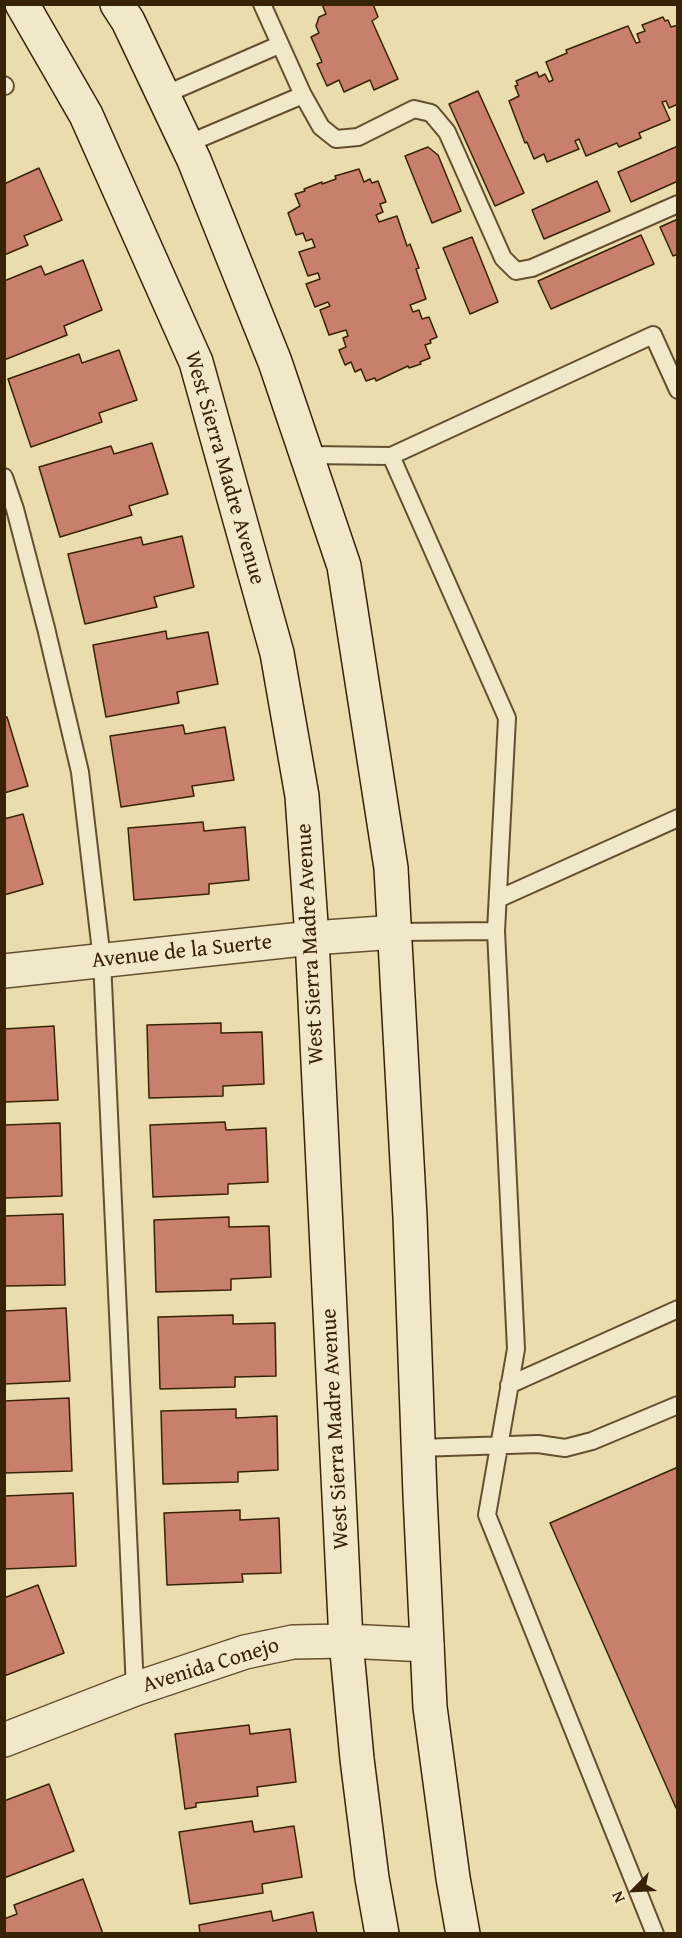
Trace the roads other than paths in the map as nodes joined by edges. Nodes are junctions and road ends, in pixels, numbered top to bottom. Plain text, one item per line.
1 (22, 4) edge
2 (117, 4) edge
3 (262, 4) edge
4 (279, 45) junction
5 (164, 94) junction
6 (303, 95) junction
7 (187, 144) junction
8 (678, 204) edge
9 (678, 390) edge
10 (307, 455) junction
11 (391, 456) junction
12 (4, 477) edge
13 (678, 818) edge
14 (498, 899) junction
15 (396, 932) junction
16 (496, 932) junction
17 (312, 938) junction
18 (102, 960) junction
19 (4, 971) edge
20 (678, 1309) edge
21 (509, 1385) junction
22 (678, 1405) edge
23 (498, 1447) junction
24 (418, 1448) junction
25 (346, 1641) junction
26 (427, 1645) junction
27 (135, 1689) junction
28 (4, 1740) edge
29 (382, 1934) edge
30 (463, 1934) edge
31 (655, 1934) edge

1 - 17 street, West Sierra Madre Avenue
2 - 5 street
3 - 4 lane
4 - 5 lane
4 - 6 lane
5 - 7 street
6 - 7 lane
6 - 8 lane
7 - 10 street
9 - 11 lane
10 - 11 lane
10 - 15 street
11 - 14 lane
12 - 18 lane
13 - 14 lane
14 - 16 lane
15 - 16 lane
15 - 17 street, Avenue de la Suerte
15 - 24 street
16 - 21 lane
17 - 18 street, Avenue de la Suerte
17 - 25 street, West Sierra Madre Avenue
18 - 19 street, Avenue de la Suerte
18 - 27 lane
20 - 21 lane
21 - 23 lane
22 - 23 lane
23 - 24 lane
23 - 31 lane
24 - 26 street
25 - 26 street, Avenida Conejo
25 - 27 street, Avenida Conejo
25 - 29 street, West Sierra Madre Avenue
26 - 30 street
27 - 28 street, Avenida Conejo

